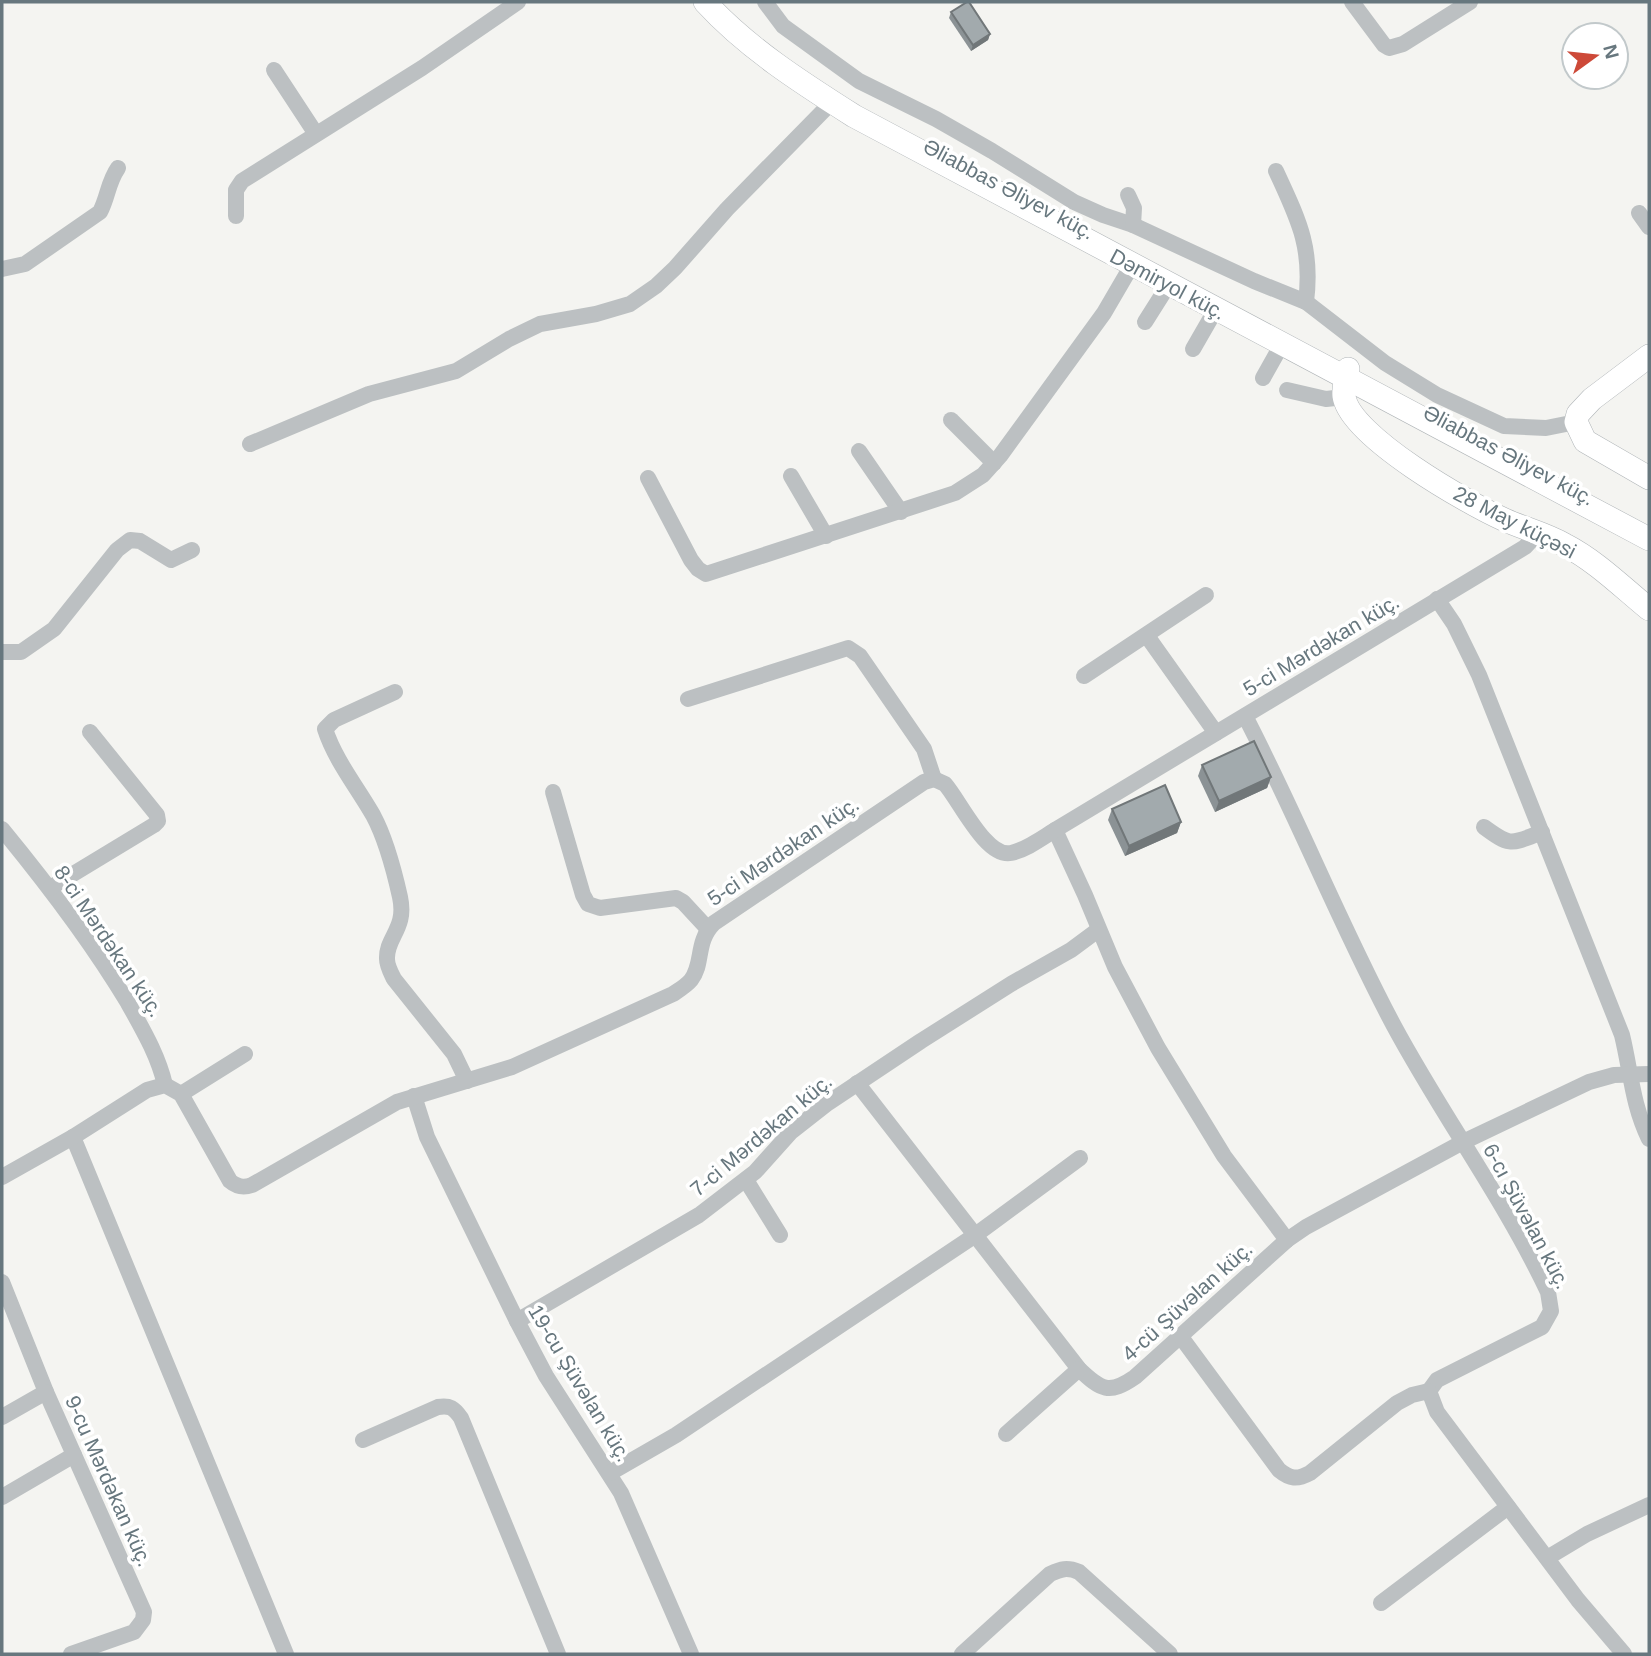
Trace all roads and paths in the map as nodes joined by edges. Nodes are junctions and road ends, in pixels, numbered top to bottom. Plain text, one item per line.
1 (518, 2) edge
2 (705, 2) edge
3 (718, 2) edge
4 (765, 2) edge
5 (1352, 2) edge
6 (1470, 2) edge
7 (274, 70) dead end
8 (832, 102) junction
9 (316, 134) junction
10 (118, 168) dead end
11 (1276, 171) dead end
12 (1128, 195) dead end
13 (1639, 213) dead end
14 (236, 216) dead end
15 (1133, 225) junction
16 (1649, 227) edge
17 (1132, 265) junction
18 (2, 269) edge
19 (1169, 284) junction
20 (1306, 302) junction
21 (1216, 309) junction
22 (1145, 322) dead end
23 (1282, 344) junction
24 (1193, 349) dead end
25 (1649, 356) edge
26 (1263, 379) dead end
27 (1346, 382) junction
28 (1287, 390) dead end
29 (951, 420) dead end
30 (1576, 422) junction
31 (250, 444) dead end
32 (859, 451) dead end
33 (994, 463) junction
34 (791, 476) dead end
35 (648, 478) dead end
36 (1649, 478) edge
37 (901, 512) junction
38 (1649, 530) edge
39 (1538, 533) junction
40 (826, 536) junction
41 (1649, 539) edge
42 (192, 550) dead end
43 (1206, 595) dead end
44 (1437, 598) junction
45 (1649, 610) edge
46 (1147, 636) junction
47 (2, 652) edge
48 (1084, 676) dead end
49 (395, 692) dead end
50 (688, 699) dead end
51 (1245, 716) junction
52 (90, 732) dead end
53 (1216, 733) junction
54 (934, 779) junction
55 (553, 792) dead end
56 (1484, 827) dead end
57 (2, 829) edge
58 (1055, 830) junction
59 (1542, 832) junction
60 (50, 888) junction
61 (708, 929) junction
62 (1098, 930) junction
63 (245, 1054) dead end
64 (1649, 1074) edge
65 (1629, 1076) junction
66 (467, 1081) junction
67 (857, 1083) junction
68 (165, 1085) junction
69 (181, 1094) junction
70 (414, 1096) junction
71 (73, 1138) junction
72 (1649, 1139) edge
73 (1463, 1142) junction
74 (1080, 1157) dead end
75 (2, 1177) edge
76 (746, 1180) junction
77 (780, 1235) dead end
78 (974, 1236) junction
79 (1287, 1240) junction
80 (2, 1282) edge
81 (517, 1321) junction
82 (1181, 1337) junction
83 (1079, 1369) junction
84 (1429, 1391) junction
85 (46, 1392) junction
86 (2, 1417) edge
87 (1006, 1434) dead end
88 (363, 1440) dead end
89 (74, 1455) junction
90 (610, 1473) junction
91 (2, 1497) edge
92 (1649, 1505) edge
93 (1508, 1507) junction
94 (1546, 1558) junction
95 (1381, 1604) dead end
96 (71, 1654) edge
97 (286, 1654) edge
98 (558, 1654) edge
99 (691, 1654) edge
100 (962, 1654) edge
101 (1170, 1654) edge
102 (1624, 1654) edge

1 - 9 street
2 - 8 main road, Dəmiryol küç.
3 - 27 main road, Əliabbas Əliyev küç.
4 - 15 street, Dəmiryol küç.
5 - 6 street
7 - 9 street
8 - 17 main road, Dəmiryol küç.
8 - 31 street
9 - 14 street
10 - 18 street
11 - 20 street
12 - 15 street
13 - 16 street
15 - 20 street, Dəmiryol küç.
17 - 19 main road, Dəmiryol küç.
17 - 33 street
19 - 21 main road, Dəmiryol küç.
19 - 22 street
20 - 30 street, Dəmiryol küç.
21 - 23 main road, Dəmiryol küç.
21 - 24 street
23 - 26 street
23 - 27 main road, Dəmiryol küç.
25 - 30 main road
27 - 28 street
27 - 38 main road, Əliabbas Əliyev küç.
27 - 39 main road, 28 May küçəsi
27 - 41 main road, Dəmiryol küç.
29 - 33 street
30 - 36 main road
32 - 37 street
33 - 37 street
34 - 40 street
35 - 40 street
37 - 40 street
39 - 44 street, 5-ci Mərdəkan küç.
39 - 45 main road, 28 May küçəsi
42 - 47 street
43 - 46 street
44 - 51 street, 5-ci Mərdəkan küç.
44 - 59 street
46 - 48 street
46 - 53 street
49 - 66 street
50 - 54 street
51 - 53 street, 5-ci Mərdəkan küç.
51 - 73 street, 6-cı Şüvəlan küç.
52 - 60 street
53 - 58 street, 5-ci Mərdəkan küç.
54 - 58 street, 5-ci Mərdəkan küç.
54 - 61 street, 5-ci Mərdəkan küç.
55 - 61 street
56 - 59 street
57 - 60 street, 8-ci Mərdəkan küç.
58 - 62 street
59 - 65 street
60 - 68 street, 8-ci Mərdəkan küç.
61 - 66 street, 5-ci Mərdəkan küç.
62 - 67 street, 7-ci Mərdəkan küç.
62 - 79 street
63 - 69 street
64 - 65 street, 4-cü Şüvəlan küç.
65 - 72 street
65 - 73 street, 4-cü Şüvəlan küç.
66 - 70 street, 5-ci Mərdəkan küç.
67 - 76 street, 7-ci Mərdəkan küç.
67 - 78 street, 4-cü Şüvəlan küç.
68 - 69 street
68 - 71 street
69 - 70 street, 5-ci Mərdəkan küç.
70 - 81 street, 19-cu Şüvəlan küç.
71 - 75 street
71 - 97 street
73 - 79 street, 4-cü Şüvəlan küç.
73 - 84 street, 6-cı Şüvəlan küç.
74 - 78 street
76 - 77 street
76 - 81 street, 7-ci Mərdəkan küç.
78 - 83 street, 4-cü Şüvəlan küç.
78 - 90 street
79 - 82 street, 4-cü Şüvəlan küç.
80 - 85 street, 9-cu Mərdəkan küç.
81 - 90 street, 19-cu Şüvəlan küç.
82 - 83 street, 4-cü Şüvəlan küç.
82 - 84 street
83 - 87 street
84 - 93 street
85 - 86 street
85 - 89 street, 9-cu Mərdəkan küç.
88 - 98 street
89 - 91 street
89 - 96 street, 9-cu Mərdəkan küç.
90 - 99 street, 19-cu Şüvəlan küç.
92 - 94 street
93 - 94 street
93 - 95 street
94 - 102 street
100 - 101 street

